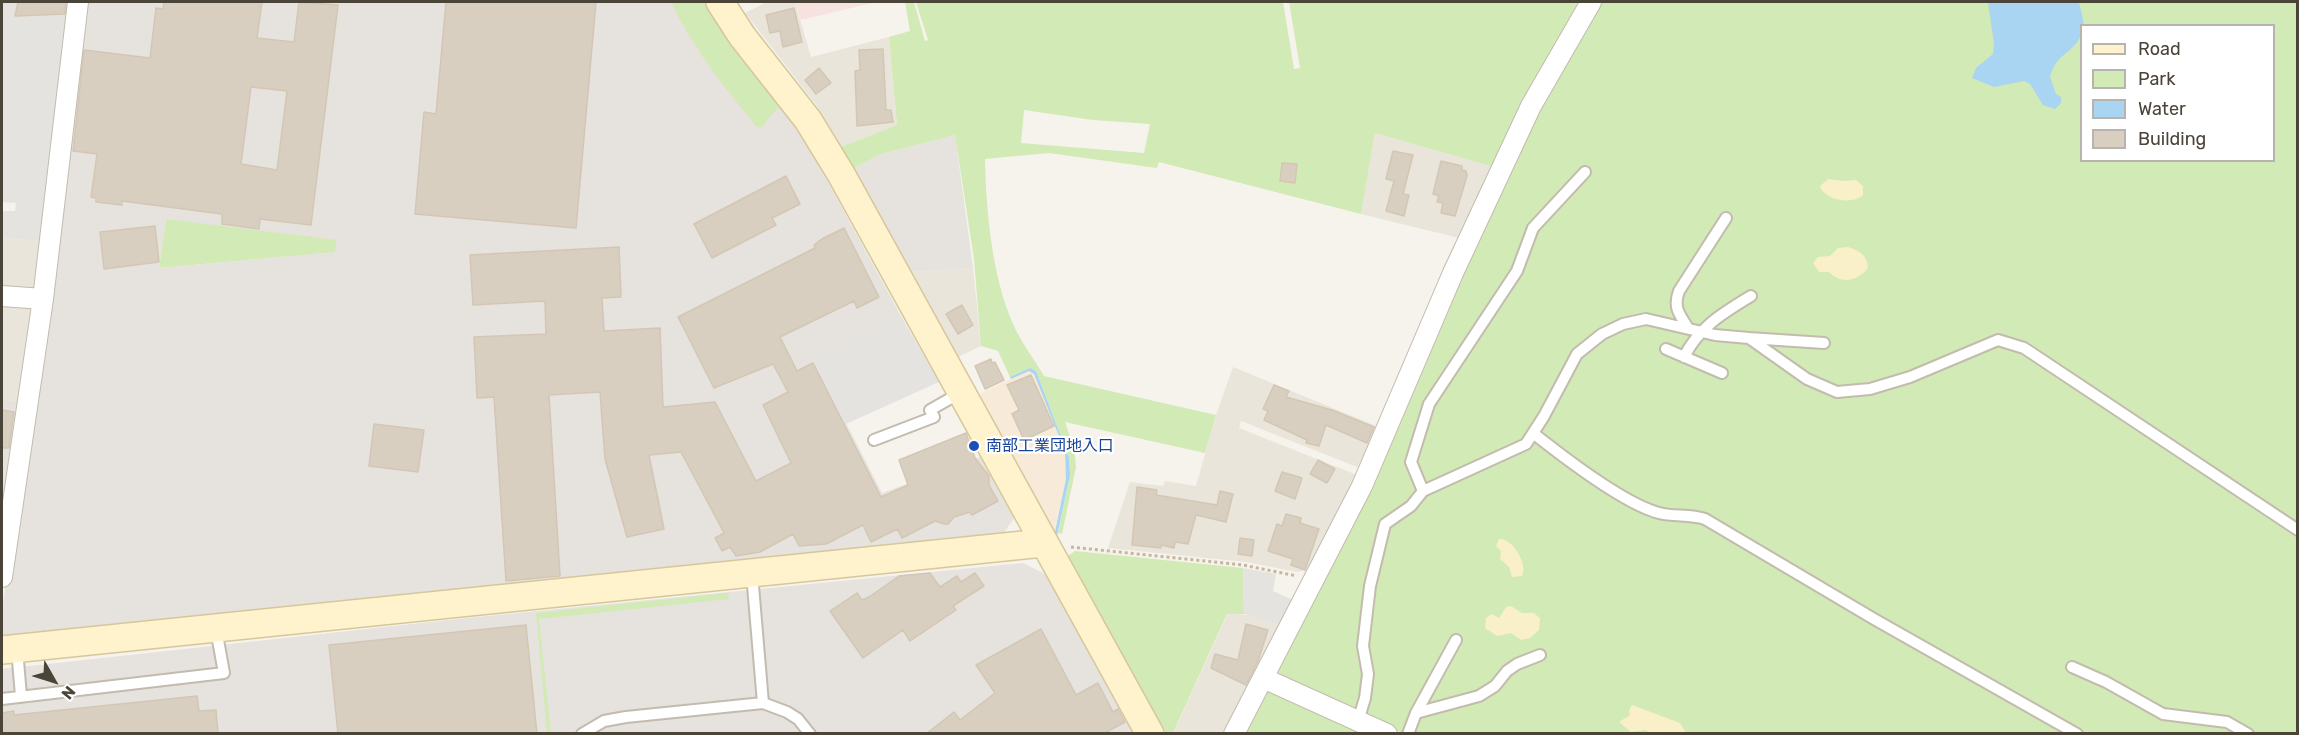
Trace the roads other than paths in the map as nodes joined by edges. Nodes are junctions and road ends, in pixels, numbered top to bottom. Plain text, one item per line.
1 (78, 2) edge
2 (720, 2) edge
3 (1591, 2) edge
4 (1585, 171) dead end
5 (1726, 218) dead end
6 (2, 296) edge
7 (1751, 296) dead end
8 (43, 299) junction
9 (1688, 328) junction
10 (1700, 331) junction
11 (1749, 338) junction
12 (1824, 344) dead end
13 (1666, 349) dead end
14 (1684, 357) junction
15 (1722, 373) dead end
16 (961, 393) junction
17 (1533, 433) junction
18 (874, 440) dead end
19 (1423, 491) junction
20 (2298, 530) edge
21 (1043, 543) junction
22 (752, 574) junction
23 (2, 577) edge
24 (216, 629) junction
25 (1456, 640) dead end
26 (9, 649) edge
27 (1540, 655) dead end
28 (2072, 667) dead end
29 (1263, 678) junction
30 (21, 696) junction
31 (2, 699) edge
32 (764, 703) junction
33 (1416, 712) junction
34 (1358, 721) junction
35 (582, 734) edge
36 (810, 734) edge
37 (1150, 734) edge
38 (1234, 734) edge
39 (1387, 734) edge
40 (1408, 734) edge
41 (2077, 734) edge
42 (2248, 734) edge

1 - 8 street
2 - 16 street
3 - 29 street
4 - 19 lane
5 - 9 lane
6 - 8 street
7 - 10 lane
8 - 23 street
9 - 10 lane
9 - 17 lane
10 - 11 lane
10 - 14 lane
11 - 12 lane
11 - 20 lane
13 - 14 lane
14 - 15 lane
16 - 18 lane
16 - 21 street
17 - 19 lane
17 - 41 lane
19 - 34 lane
21 - 22 street
21 - 37 street
22 - 24 street
22 - 32 lane
24 - 26 street
24 - 30 lane
25 - 33 lane
26 - 30 lane
27 - 33 lane
28 - 42 lane
29 - 34 street
29 - 38 street
30 - 31 lane
32 - 35 lane
32 - 36 lane
33 - 40 lane
34 - 39 street

